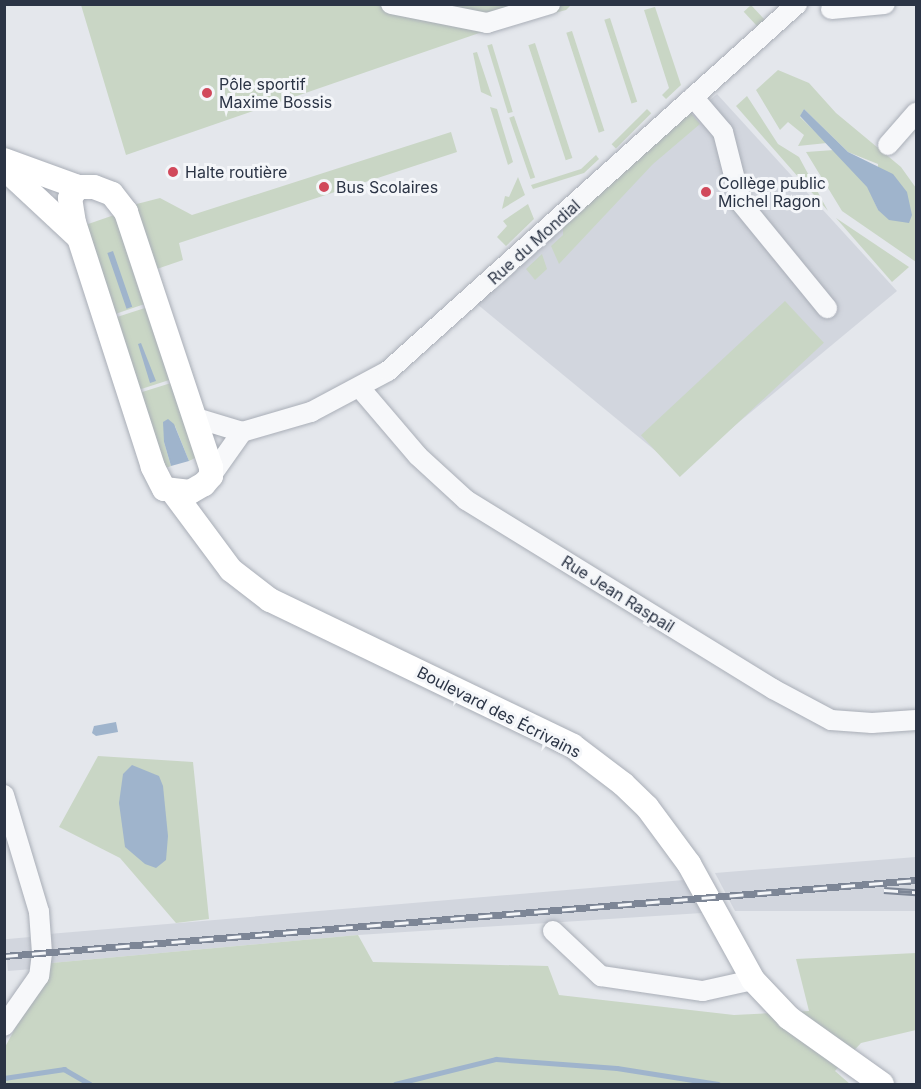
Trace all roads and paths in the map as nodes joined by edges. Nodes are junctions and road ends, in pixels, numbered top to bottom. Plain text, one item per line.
1 (391, 4) edge
2 (550, 4) edge
3 (797, 4) edge
4 (885, 4) edge
5 (831, 9) dead end
6 (693, 97) junction
7 (916, 112) edge
8 (888, 145) dead end
9 (4, 160) edge
10 (4, 168) edge
11 (78, 187) junction
12 (78, 237) junction
13 (827, 308) dead end
14 (360, 388) junction
15 (193, 417) junction
16 (242, 432) junction
17 (206, 481) junction
18 (173, 492) junction
19 (215, 549) junction
20 (916, 720) edge
21 (4, 795) edge
22 (553, 931) dead end
23 (753, 980) junction
24 (4, 1026) edge
25 (882, 1084) edge

1 - 2 street
3 - 6 street, Rue du Mondial
4 - 5 street
6 - 13 street
6 - 14 street, Rue du Mondial
7 - 8 street
9 - 11 main road
10 - 12 main road
11 - 12 main road
11 - 15 main road
12 - 18 main road
14 - 16 street, Rue du Mondial
14 - 20 street, Rue Jean Raspail
15 - 16 street
15 - 17 main road
16 - 17 street
17 - 18 main road
17 - 19 main road
18 - 19 main road
19 - 23 main road, Boulevard des Écrivains
21 - 24 street
22 - 23 street
23 - 25 main road, Boulevard des Écrivains

